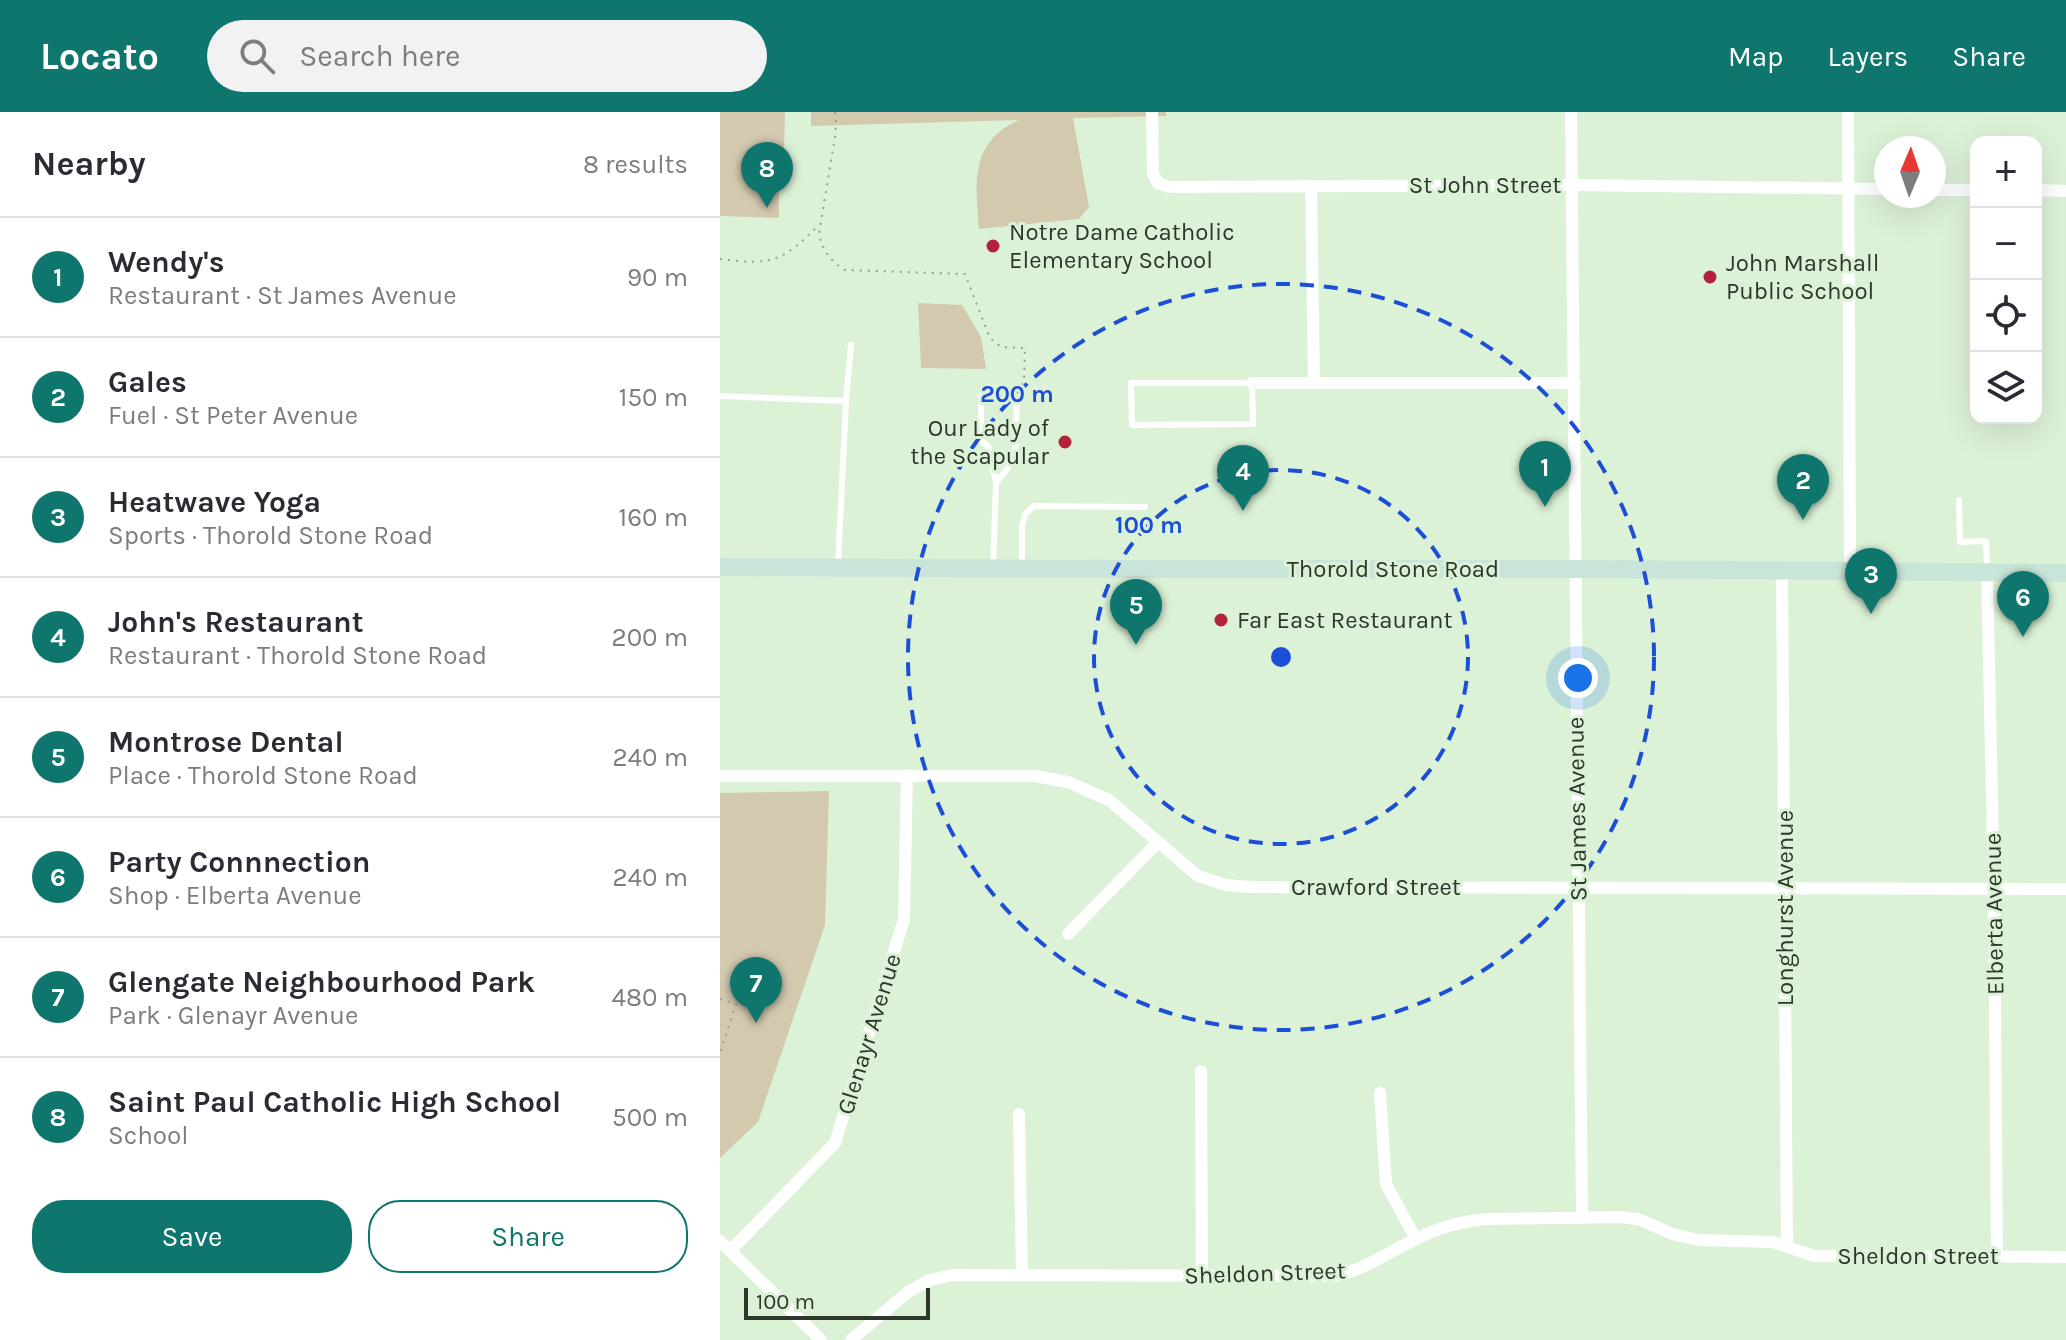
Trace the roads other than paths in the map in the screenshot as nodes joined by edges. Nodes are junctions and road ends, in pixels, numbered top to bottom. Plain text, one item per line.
1 (1152, 112) edge
2 (1571, 112) edge
3 (1848, 112) edge
4 (1572, 185) junction
5 (1311, 186) junction
6 (1849, 189) junction
7 (1874, 189) edge
8 (1946, 190) edge
9 (1970, 190) edge
10 (2042, 190) edge
11 (2066, 191) edge
12 (851, 345) dead end
13 (1252, 383) junction
14 (1314, 383) junction
15 (1575, 383) junction
16 (720, 396) edge
17 (846, 401) junction
18 (996, 483) junction
19 (1959, 500) dead end
20 (1145, 507) dead end
21 (720, 567) edge
22 (838, 567) junction
23 (1022, 567) junction
24 (993, 568) junction
25 (1575, 569) junction
26 (1782, 571) junction
27 (1850, 571) junction
28 (1987, 572) junction
29 (2066, 573) edge
30 (907, 775) junction
31 (720, 776) edge
32 (1158, 842) junction
33 (1578, 887) junction
34 (1994, 888) junction
35 (1785, 889) junction
36 (2066, 889) edge
37 (1068, 934) dead end
38 (1201, 1071) dead end
39 (1380, 1093) dead end
40 (1019, 1114) dead end
41 (1582, 1218) junction
42 (1416, 1239) junction
43 (720, 1241) edge
44 (1787, 1246) junction
45 (730, 1251) junction
46 (1997, 1256) junction
47 (2066, 1257) edge
48 (1022, 1275) junction
49 (1202, 1276) junction
50 (821, 1340) edge
51 (851, 1340) edge

1 - 5 street, St John Street
2 - 4 street, St James Avenue
3 - 6 street
4 - 5 street, St John Street
4 - 6 street, St John Street
4 - 15 street, St James Avenue
5 - 14 street
6 - 7 street, St John Street
6 - 27 street
8 - 9 street
10 - 11 street
12 - 17 lane
13 - 13 lane
13 - 14 street
14 - 15 street
15 - 25 street, St James Avenue
16 - 17 lane
17 - 22 lane
18 - 18 lane
18 - 24 lane
19 - 28 lane
20 - 23 lane
21 - 22 main road, Thorold Stone Road
22 - 24 main road, Thorold Stone Road
23 - 24 main road, Thorold Stone Road
23 - 25 main road, Thorold Stone Road
25 - 26 main road, Thorold Stone Road
25 - 33 street, St James Avenue
26 - 27 main road, Thorold Stone Road
26 - 35 street, Longhurst Avenue
27 - 28 main road, Thorold Stone Road
28 - 29 main road, Thorold Stone Road
28 - 34 street, Elberta Avenue
30 - 31 street, Crawford Street
30 - 32 street, Crawford Street
30 - 45 street, Glenayr Avenue
32 - 33 street, Crawford Street
32 - 37 street
33 - 35 street, Crawford Street
33 - 41 street, St James Avenue
34 - 35 street, Crawford Street
34 - 36 street, Crawford Street
34 - 46 street, Elberta Avenue
35 - 44 street, Longhurst Avenue
38 - 49 street
39 - 42 street
40 - 48 street
41 - 42 street, Sheldon Street
41 - 44 street, Sheldon Street
42 - 49 street, Sheldon Street
43 - 45 street
44 - 46 street, Sheldon Street
45 - 50 street
46 - 47 street, Sheldon Street
48 - 49 street, Sheldon Street
48 - 51 street, Sheldon Street

